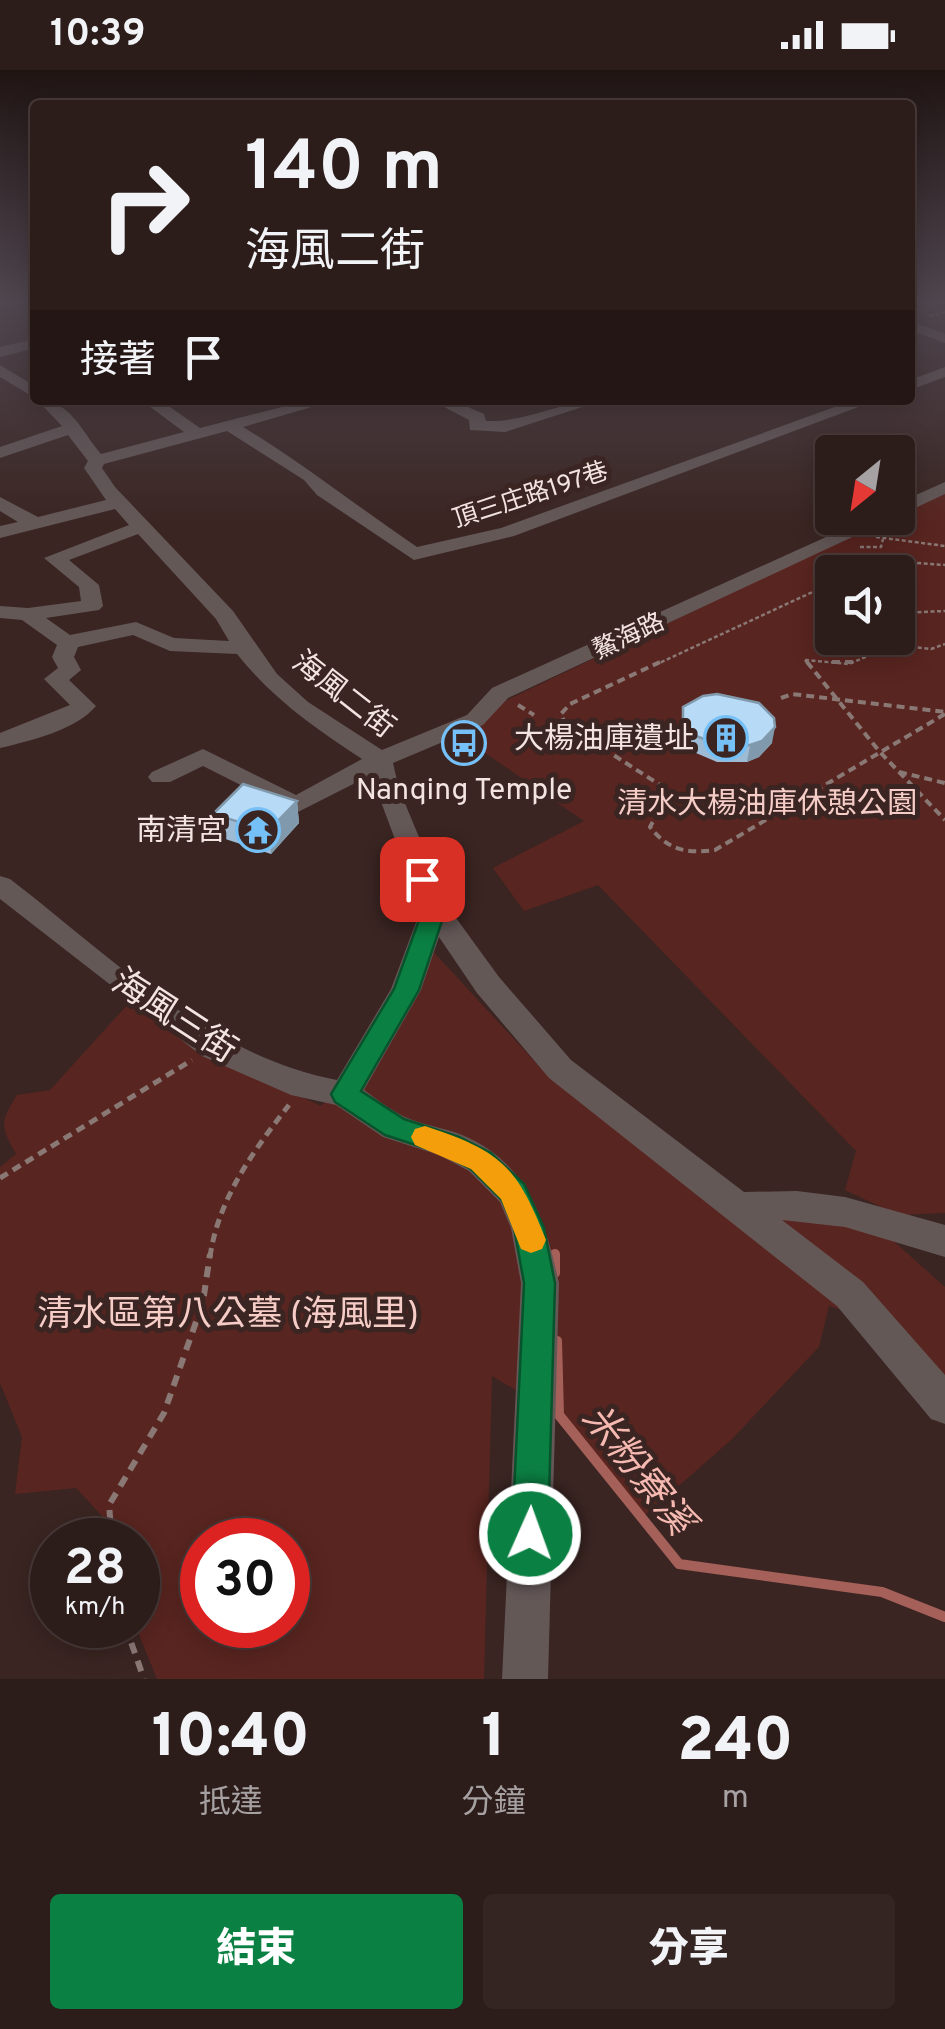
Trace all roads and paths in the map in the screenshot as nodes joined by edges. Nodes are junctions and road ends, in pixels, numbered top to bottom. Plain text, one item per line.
1 (8, 375) edge
2 (30, 390) edge
3 (51, 405) edge
4 (156, 405) edge
5 (293, 405) edge
6 (450, 405) edge
7 (545, 405) edge
8 (578, 405) edge
9 (856, 405) edge
10 (558, 411) junction
11 (74, 427) junction
12 (231, 427) junction
13 (199, 435) junction
14 (0, 453) edge
15 (97, 460) junction
16 (945, 487) edge
17 (915, 502) edge
18 (0, 503) edge
19 (117, 503) junction
20 (31, 521) junction
21 (143, 526) junction
22 (0, 532) edge
23 (867, 535) edge
24 (913, 535) edge
25 (945, 546) edge
26 (915, 561) edge
27 (945, 565) edge
28 (815, 591) edge
29 (945, 611) edge
30 (0, 612) edge
31 (915, 612) edge
32 (28, 614) junction
33 (70, 642) junction
34 (945, 644) edge
35 (915, 647) edge
36 (244, 648) junction
37 (871, 655) edge
38 (781, 698) dead end
39 (945, 713) edge
40 (0, 741) edge
41 (879, 751) junction
42 (380, 760) junction
43 (899, 772) junction
44 (161, 777) dead end
45 (945, 783) edge
46 (945, 820) edge
47 (0, 885) edge
48 (435, 909) junction
49 (213, 1048) junction
50 (303, 1086) junction
51 (345, 1094) junction
52 (0, 1178) edge
53 (740, 1208) junction
54 (945, 1241) edge
55 (945, 1404) edge
56 (110, 1518) edge
57 (134, 1648) edge
58 (144, 1679) edge
59 (525, 1679) edge

1 - 2 street
3 - 11 street, 海風二街
4 - 13 street
5 - 12 street
6 - 10 street
7 - 10 street
8 - 10 street
9 - 12 street, 頂三庄路197巷
11 - 14 street
11 - 15 street, 海風二街
12 - 13 street
13 - 15 street
15 - 19 street, 海風二街
16 - 17 street
18 - 20 street
19 - 20 street
19 - 21 street, 海風二街
20 - 22 street
21 - 32 street
21 - 36 street, 海風二街
23 - 42 street, 鰲海路
24 - 25 path
26 - 27 path
28 - 41 path
29 - 31 path
30 - 32 street
32 - 33 street
33 - 36 street
33 - 40 street
34 - 35 path
36 - 42 street, 海風二街
37 - 41 path
38 - 39 path
39 - 41 path
41 - 43 path
42 - 44 street, 鰲海路
42 - 48 street, 海風二街
43 - 45 path
43 - 46 path
47 - 49 street, 海風三街
48 - 51 street
48 - 53 street, 海風二街
49 - 50 street, 海風三街
49 - 52 path
50 - 51 street, 海風三街
50 - 56 path
51 - 59 street, 海風三街
53 - 54 street
53 - 55 street, 海風二街
57 - 58 path

